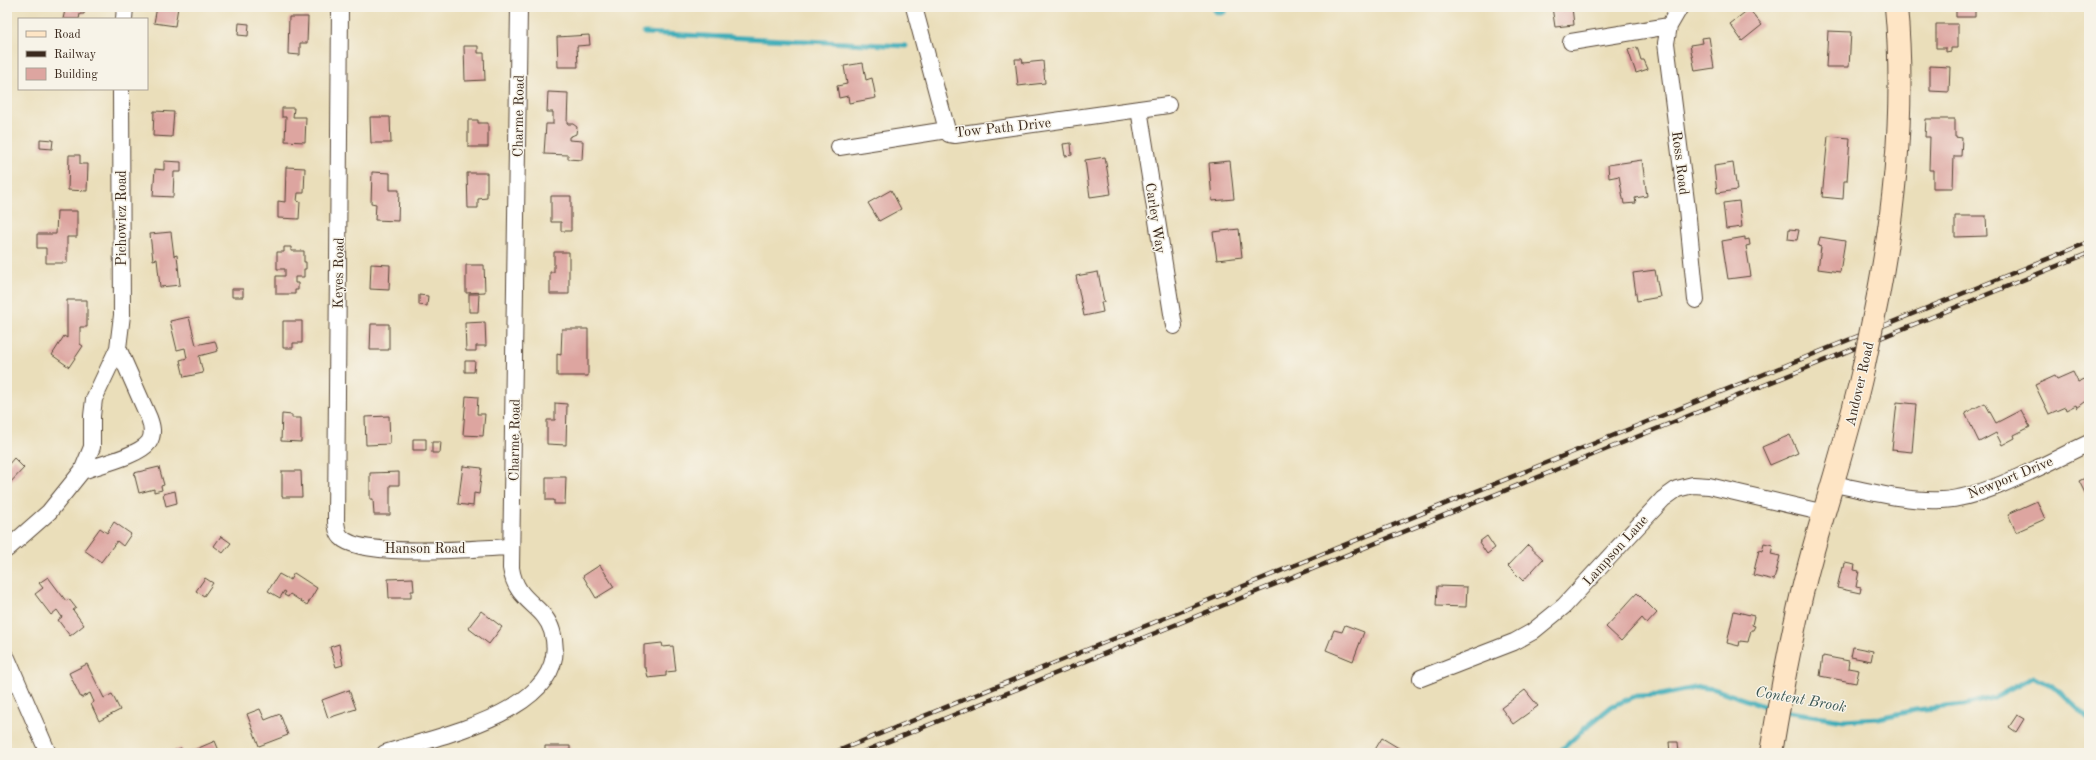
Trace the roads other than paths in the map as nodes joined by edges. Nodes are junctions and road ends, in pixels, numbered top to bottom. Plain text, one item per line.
1 (125, 7) edge
2 (340, 7) edge
3 (519, 7) edge
4 (914, 7) edge
5 (1680, 7) edge
6 (1896, 7) edge
7 (124, 18) edge
8 (1669, 26) junction
9 (1571, 42) dead end
10 (121, 90) edge
11 (1168, 105) dead end
12 (1139, 109) junction
13 (947, 130) junction
14 (839, 147) dead end
15 (1696, 300) dead end
16 (1174, 326) dead end
17 (118, 348) junction
18 (2089, 443) edge
19 (82, 471) junction
20 (1834, 484) junction
21 (1825, 513) junction
22 (342, 538) joint
23 (511, 547) junction
24 (7, 549) edge
25 (7, 658) edge
26 (1421, 678) dead end
27 (48, 753) edge
28 (385, 753) edge
29 (1771, 753) edge

1 - 7 street
2 - 22 street, Keyes Road
3 - 23 street, Charme Road
4 - 13 street
5 - 8 street
6 - 20 main road, Andover Road, bridge
8 - 9 street
8 - 15 street, Ross Road
10 - 17 street, Pichowicz Road
11 - 12 street, Tow Path Drive
12 - 13 street, Tow Path Drive
12 - 16 street, Carley Way
13 - 14 street, Tow Path Drive
17 - 19 street, Pichowicz Road
17 - 19 street
18 - 20 street, Newport Drive
19 - 24 street, Pichowicz Road
20 - 21 main road, Andover Road
21 - 26 street, Lampson Lane
21 - 29 main road, Andover Road
22 - 23 street, Hanson Road
23 - 28 street, Charme Road
25 - 27 street

